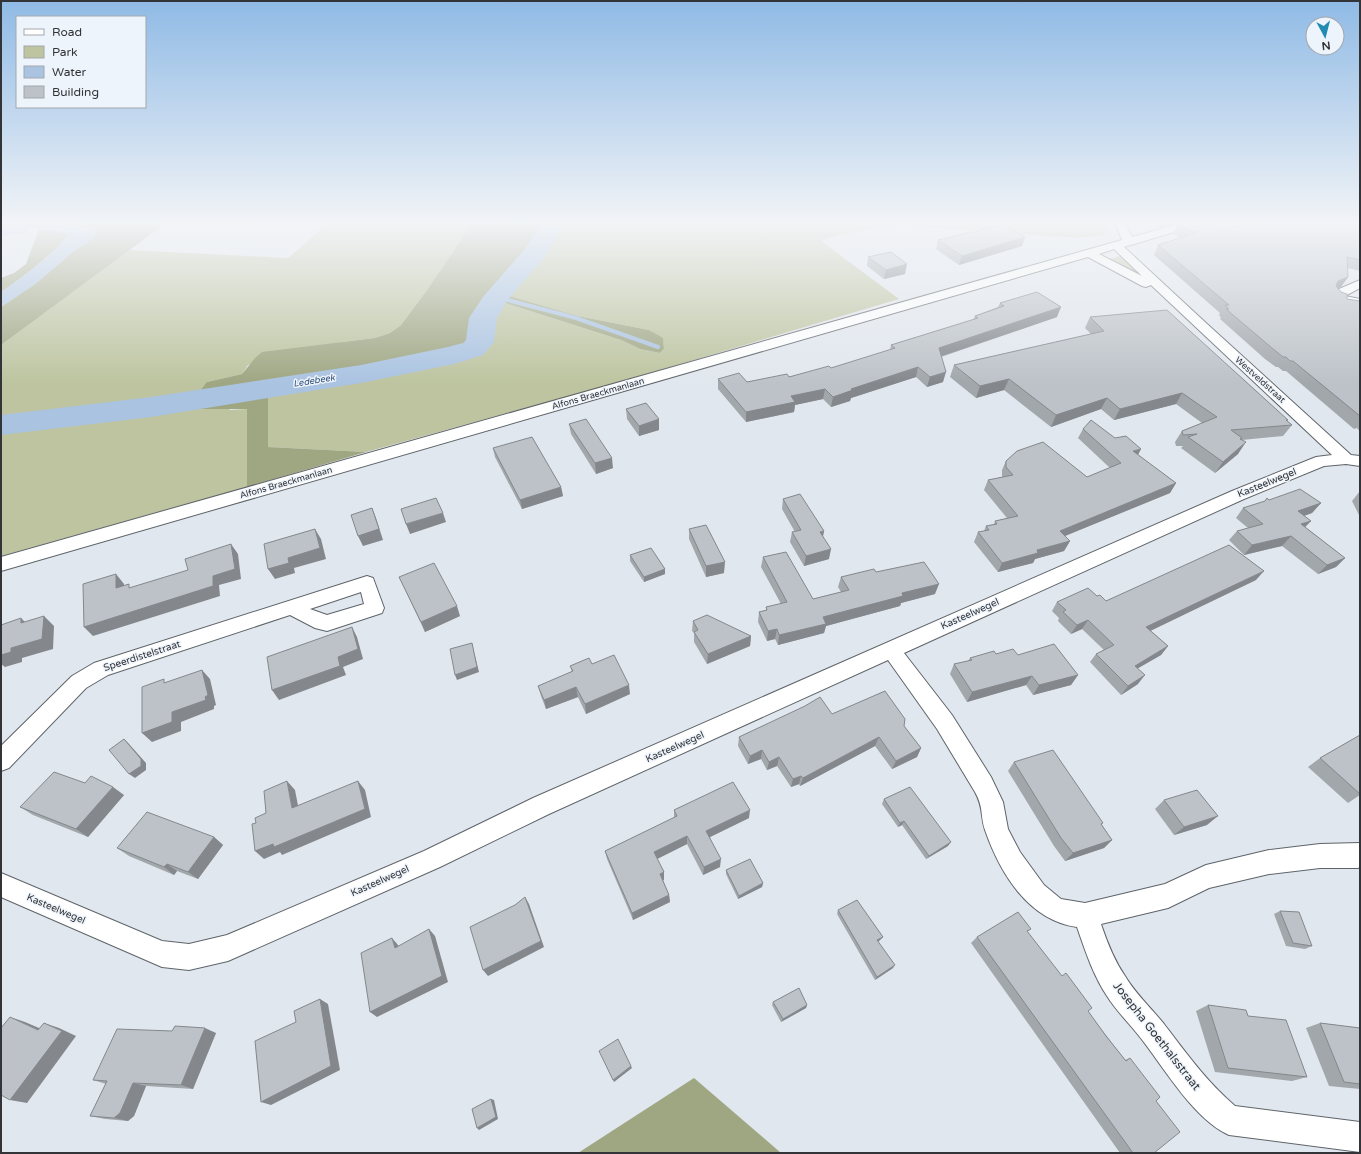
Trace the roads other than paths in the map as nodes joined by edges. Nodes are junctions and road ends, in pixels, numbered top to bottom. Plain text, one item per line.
1 (1006, 277) edge
2 (1135, 277) edge
3 (1149, 277) edge
4 (1360, 284) edge
5 (1163, 291) junction
6 (1360, 303) edge
7 (1353, 460) edge
8 (1, 564) edge
9 (290, 607) dead end
10 (892, 650) junction
11 (1, 761) edge
12 (1360, 855) edge
13 (1, 885) edge
14 (1085, 915) junction
15 (1360, 1138) edge

1 - 8 street, Alfons Braeckmanlaan
2 - 5 street, Westveldstraat
3 - 5 street, Westveldstraat
4 - 6 street
5 - 7 street, Westveldstraat
7 - 10 street, Kasteelwegel
9 - 11 street, Speerdistelstraat
10 - 13 street, Kasteelwegel
10 - 14 street
12 - 14 street
14 - 15 street, Josepha Goethalsstraat

